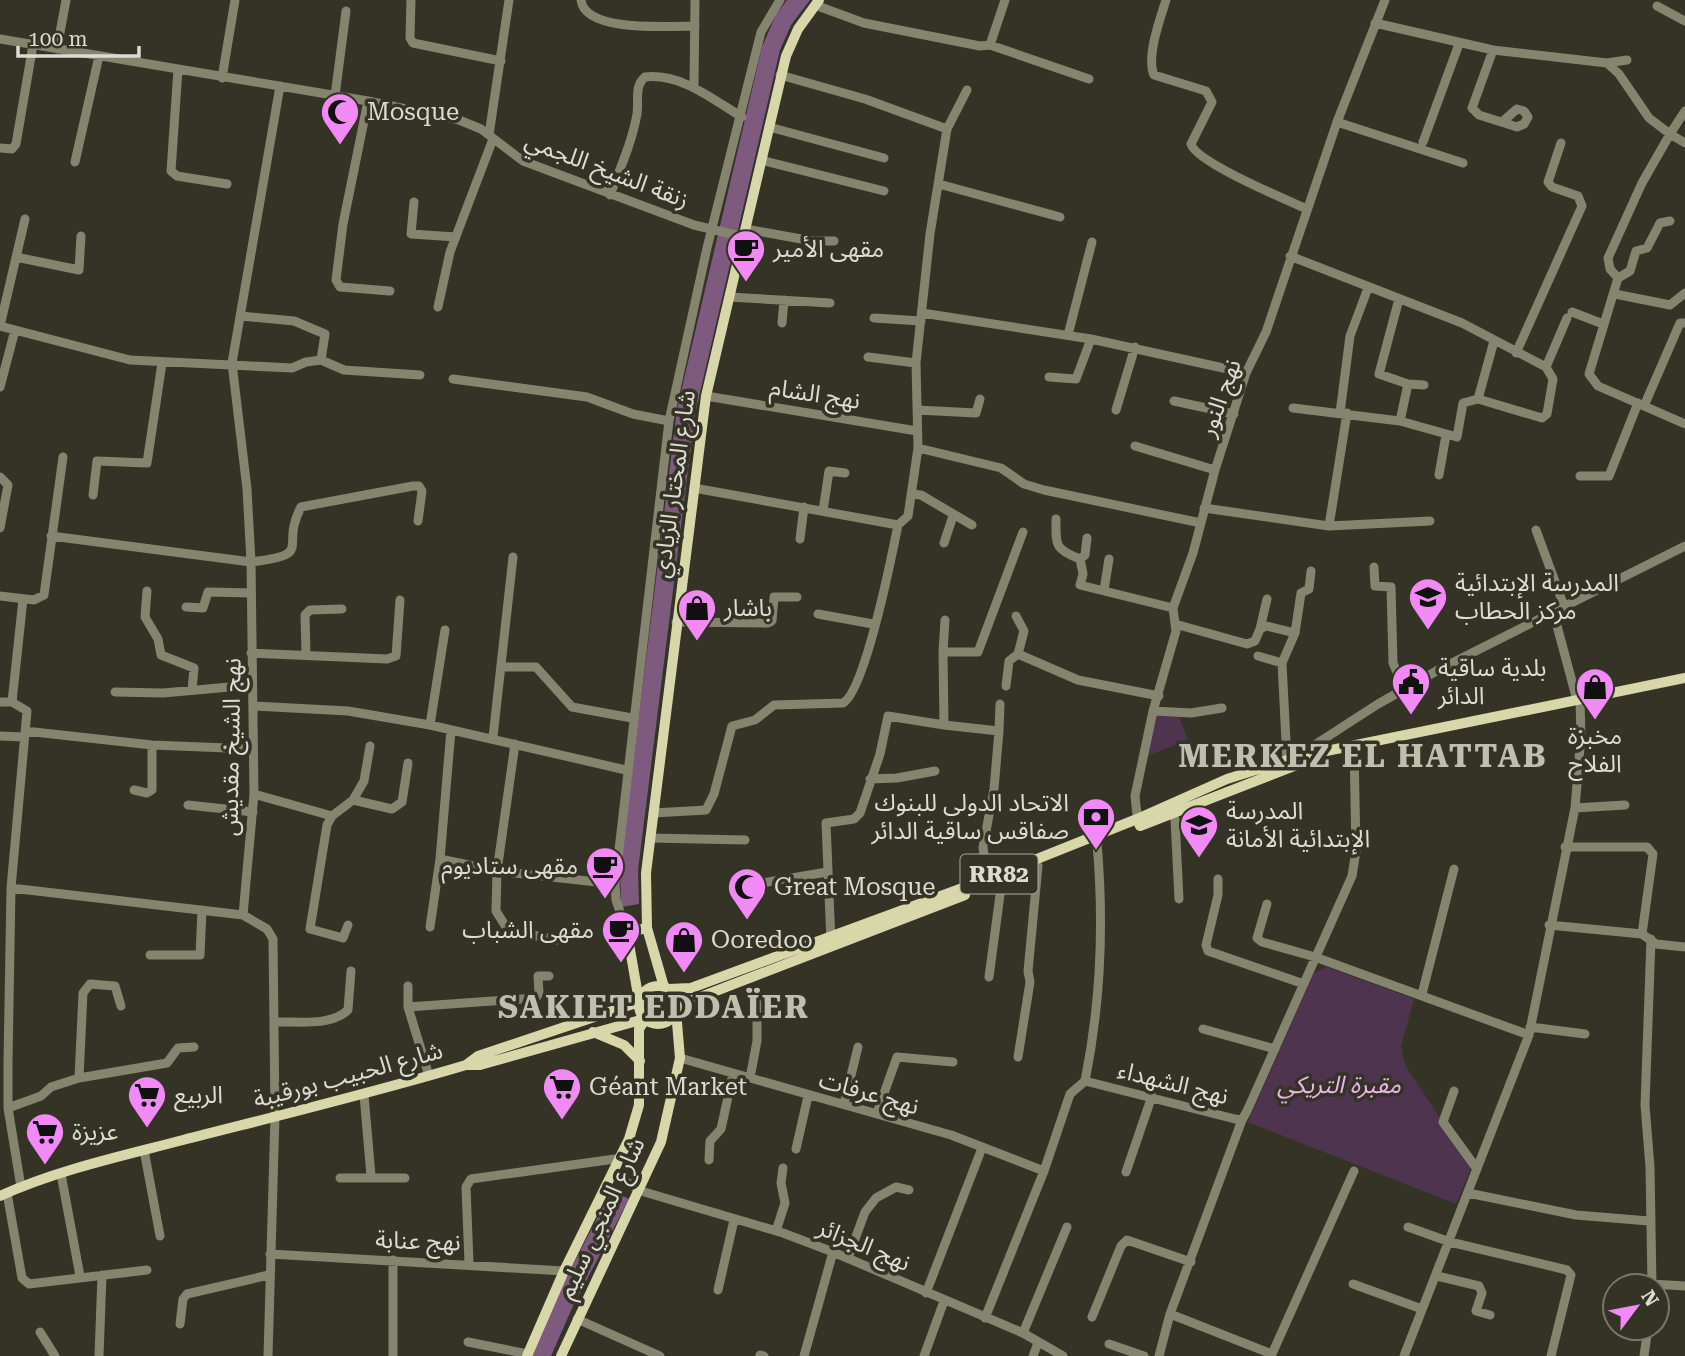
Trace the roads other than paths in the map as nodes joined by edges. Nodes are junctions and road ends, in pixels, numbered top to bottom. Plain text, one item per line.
1 (66, 0) edge
2 (235, 0) edge
3 (411, 0) edge
4 (509, 0) edge
5 (581, 0) edge
6 (695, 0) edge
7 (780, 0) edge
8 (1005, 0) edge
9 (1166, 0) edge
10 (1385, 0) edge
11 (817, 3) edge
12 (1657, 6) dead end
13 (346, 11) dead end
14 (1685, 21) edge
15 (1375, 23) junction
16 (695, 26) junction
17 (0, 39) edge
18 (1459, 44) junction
19 (33, 45) junction
20 (990, 45) junction
21 (57, 49) junction
22 (1493, 50) junction
23 (99, 56) junction
24 (1627, 60) dead end
25 (501, 61) junction
26 (1607, 63) junction
27 (178, 69) junction
28 (780, 75) junction
29 (222, 78) junction
30 (1089, 79) dead end
31 (280, 86) junction
32 (694, 88) junction
33 (967, 90) dead end
34 (335, 96) junction
35 (368, 101) junction
36 (1685, 111) edge
37 (742, 117) junction
38 (1502, 121) dead end
39 (1337, 122) junction
40 (769, 127) junction
41 (947, 129) junction
42 (1670, 134) junction
43 (491, 137) junction
44 (1423, 142) dead end
45 (1562, 143) dead end
46 (1685, 143) edge
47 (0, 148) edge
48 (884, 158) dead end
49 (761, 160) junction
50 (75, 162) dead end
51 (1464, 163) dead end
52 (227, 184) dead end
53 (939, 184) junction
54 (884, 191) dead end
55 (610, 195) junction
56 (414, 202) dead end
57 (1307, 209) junction
58 (1060, 217) dead end
59 (24, 219) dead end
60 (1670, 221) dead end
61 (712, 230) junction
62 (745, 233) junction
63 (81, 236) dead end
64 (456, 237) junction
65 (834, 241) dead end
66 (1092, 242) dead end
67 (1290, 256) junction
68 (16, 257) junction
69 (1618, 278) junction
70 (1368, 288) junction
71 (390, 291) dead end
72 (1685, 293) edge
73 (1615, 294) junction
74 (729, 297) junction
75 (1399, 299) junction
76 (784, 300) junction
77 (830, 303) dead end
78 (438, 307) dead end
79 (241, 316) junction
80 (921, 317) junction
81 (874, 318) dead end
82 (782, 323) dead end
83 (1685, 323) edge
84 (1603, 324) junction
85 (0, 326) edge
86 (15, 330) junction
87 (1068, 335) junction
88 (1091, 339) junction
89 (1494, 341) junction
90 (1135, 347) junction
91 (1516, 353) junction
92 (868, 357) dead end
93 (321, 360) junction
94 (162, 363) junction
95 (232, 363) junction
96 (916, 363) junction
97 (1546, 368) junction
98 (1246, 373) junction
99 (420, 375) dead end
100 (1049, 377) dead end
101 (453, 379) dead end
102 (1408, 384) junction
103 (1424, 385) dead end
104 (0, 387) edge
105 (706, 396) junction
106 (980, 399) dead end
107 (1478, 399) junction
108 (1174, 401) dead end
109 (1641, 404) junction
110 (1293, 408) dead end
111 (916, 410) junction
112 (1116, 410) dead end
113 (1344, 413) junction
114 (1234, 414) junction
115 (669, 421) junction
116 (1400, 421) junction
117 (1685, 424) edge
118 (917, 431) junction
119 (1446, 435) junction
120 (1135, 446) dead end
121 (918, 448) junction
122 (63, 457) dead end
123 (1215, 470) junction
124 (845, 473) dead end
125 (1439, 475) dead end
126 (1580, 476) dead end
127 (0, 477) edge
128 (694, 488) junction
129 (911, 494) junction
130 (93, 495) dead end
131 (804, 507) junction
132 (1204, 508) junction
133 (823, 511) junction
134 (953, 516) junction
135 (1056, 519) dead end
136 (418, 521) dead end
137 (1430, 521) dead end
138 (1201, 523) junction
139 (898, 525) junction
140 (972, 525) dead end
141 (1329, 526) junction
142 (0, 528) edge
143 (1536, 530) dead end
144 (1023, 532) dead end
145 (51, 536) junction
146 (1087, 538) dead end
147 (800, 539) dead end
148 (944, 543) dead end
149 (1685, 546) edge
150 (513, 557) dead end
151 (1080, 559) junction
152 (1109, 559) dead end
153 (251, 562) junction
154 (1374, 567) dead end
155 (1311, 571) dead end
156 (1104, 590) junction
157 (147, 591) dead end
158 (251, 593) junction
159 (0, 596) edge
160 (797, 597) dead end
161 (23, 599) junction
162 (1267, 599) dead end
163 (400, 600) dead end
164 (1564, 606) junction
165 (186, 607) dead end
166 (1173, 608) junction
167 (342, 609) dead end
168 (1553, 611) junction
169 (818, 614) dead end
170 (1016, 616) dead end
171 (945, 620) dead end
172 (676, 622) junction
173 (873, 624) junction
174 (1175, 624) junction
175 (1260, 629) junction
176 (444, 630) dead end
177 (1295, 633) junction
178 (943, 652) junction
179 (251, 653) junction
180 (1018, 654) junction
181 (306, 655) junction
182 (1258, 656) dead end
183 (1282, 663) junction
184 (501, 667) junction
185 (1685, 678) edge
186 (252, 685) junction
187 (1006, 685) dead end
188 (1404, 689) junction
189 (192, 691) junction
190 (115, 692) dead end
191 (1159, 696) junction
192 (1579, 700) junction
193 (0, 702) edge
194 (12, 702) junction
195 (1000, 704) dead end
196 (254, 706) junction
197 (1222, 708) dead end
198 (1153, 711) junction
199 (632, 718) junction
200 (430, 725) junction
201 (944, 725) junction
202 (451, 730) junction
203 (999, 731) junction
204 (25, 734) junction
205 (0, 736) edge
206 (493, 737) junction
207 (1327, 737) junction
208 (515, 744) junction
209 (152, 745) junction
210 (370, 746) dead end
211 (1354, 748) junction
212 (253, 749) junction
213 (1310, 758) junction
214 (1292, 761) junction
215 (408, 763) dead end
216 (626, 770) junction
217 (934, 771) dead end
218 (870, 779) junction
219 (134, 790) dead end
220 (254, 794) junction
221 (354, 800) junction
222 (188, 805) dead end
223 (1625, 806) dead end
224 (1575, 808) junction
225 (253, 811) junction
226 (653, 813) junction
227 (1171, 813) junction
228 (331, 816) junction
229 (1138, 823) junction
230 (650, 838) junction
231 (745, 840) dead end
232 (1097, 843) junction
233 (1565, 847) junction
234 (440, 859) junction
235 (1038, 866) junction
236 (1454, 869) dead end
237 (497, 871) junction
238 (827, 872) junction
239 (1217, 879) dead end
240 (1002, 880) junction
241 (987, 882) junction
242 (615, 884) junction
243 (750, 884) dead end
244 (11, 887) junction
245 (1179, 899) dead end
246 (1267, 904) dead end
247 (202, 910) junction
248 (243, 915) junction
249 (348, 925) dead end
250 (1549, 925) junction
251 (430, 927) dead end
252 (648, 928) junction
253 (627, 932) junction
254 (1646, 937) junction
255 (557, 940) dead end
256 (831, 942) junction
257 (1685, 947) edge
258 (150, 955) dead end
259 (1315, 957) junction
260 (351, 971) dead end
261 (549, 976) dead end
262 (989, 977) dead end
263 (1304, 984) junction
264 (408, 986) dead end
265 (666, 988) junction
266 (757, 994) dead end
267 (1422, 994) junction
268 (639, 1001) junction
269 (121, 1006) dead end
270 (408, 1007) junction
271 (677, 1008) junction
272 (645, 1020) junction
273 (274, 1022) junction
274 (4, 1027) edge
275 (1203, 1029) dead end
276 (1530, 1031) junction
277 (593, 1032) junction
278 (1585, 1034) dead end
279 (194, 1046) dead end
280 (858, 1046) dead end
281 (1275, 1049) junction
282 (1018, 1057) dead end
283 (680, 1058) junction
284 (640, 1061) junction
285 (4, 1062) edge
286 (953, 1062) dead end
287 (466, 1065) junction
288 (733, 1073) junction
289 (429, 1076) junction
290 (79, 1078) junction
291 (750, 1078) junction
292 (1085, 1081) junction
293 (1454, 1091) dead end
294 (364, 1095) junction
295 (808, 1096) junction
296 (1152, 1096) junction
297 (844, 1104) junction
298 (8, 1108) junction
299 (877, 1113) junction
300 (275, 1116) junction
301 (1242, 1120) junction
302 (982, 1148) junction
303 (796, 1149) dead end
304 (144, 1150) junction
305 (622, 1158) junction
306 (709, 1160) dead end
307 (783, 1168) dead end
308 (1478, 1169) junction
309 (1044, 1171) junction
310 (1354, 1171) dead end
311 (1126, 1172) dead end
312 (61, 1174) junction
313 (614, 1174) junction
314 (371, 1176) junction
315 (340, 1178) dead end
316 (405, 1178) dead end
317 (21, 1187) junction
318 (909, 1190) dead end
319 (641, 1191) junction
320 (1468, 1193) junction
321 (4, 1195) edge
322 (734, 1220) junction
323 (1649, 1221) junction
324 (1067, 1227) dead end
325 (1408, 1227) dead end
326 (776, 1231) junction
327 (160, 1236) dead end
328 (1450, 1242) junction
329 (834, 1252) junction
330 (270, 1254) junction
331 (848, 1258) junction
332 (393, 1260) junction
333 (1191, 1262) junction
334 (469, 1263) junction
335 (147, 1270) dead end
336 (564, 1271) junction
337 (1651, 1272) edge
338 (102, 1275) junction
339 (270, 1275) junction
340 (80, 1276) junction
341 (1437, 1276) junction
342 (1353, 1284) dead end
343 (718, 1290) dead end
344 (926, 1293) junction
345 (944, 1301) junction
346 (1422, 1309) junction
347 (1170, 1314) junction
348 (1490, 1315) dead end
349 (1092, 1317) dead end
350 (985, 1318) junction
351 (577, 1319) junction
352 (180, 1324) dead end
353 (40, 1332) dead end
354 (1023, 1333) junction
355 (468, 1342) dead end
356 (1038, 1343) junction
357 (1109, 1344) dead end
358 (527, 1355) edge
359 (1271, 1355) edge
360 (55, 1356) edge
361 (99, 1356) edge
362 (268, 1356) edge
363 (393, 1356) edge
364 (561, 1356) edge
365 (660, 1356) edge
366 (804, 1356) edge
367 (924, 1356) edge
368 (1032, 1356) edge
369 (1063, 1356) edge
370 (1144, 1356) edge
371 (1159, 1356) edge
372 (1404, 1356) edge
373 (1551, 1356) edge

1 - 21 street
2 - 29 street
3 - 25 street
4 - 25 street
5 - 16 street
6 - 16 street
7 - 37 street
8 - 20 street
9 - 57 street
10 - 15 street, نهج النور
11 - 20 street
11 - 28 main road, شارع المختار الزيادي
12 - 14 street
13 - 34 street
15 - 18 street
15 - 39 street, نهج النور
16 - 32 street
17 - 19 street, زنقة الشيخ اللجمي
18 - 22 street
18 - 44 street
19 - 21 street, زنقة الشيخ اللجمي
19 - 47 street
20 - 30 street
21 - 23 street, زنقة الشيخ اللجمي
22 - 26 street
22 - 38 street
23 - 27 street, زنقة الشيخ اللجمي
23 - 50 street
24 - 26 street
25 - 43 street
26 - 42 street
27 - 29 street, زنقة الشيخ اللجمي
27 - 52 street
28 - 40 main road, شارع المختار الزيادي
28 - 41 street
29 - 31 street, زنقة الشيخ اللجمي
31 - 34 street, زنقة الشيخ اللجمي
31 - 79 street, نهج الشيخ مقديش
32 - 37 street
32 - 55 street
33 - 41 street
34 - 35 street, زنقة الشيخ اللجمي
35 - 43 street, زنقة الشيخ اللجمي
35 - 71 street
36 - 42 street
37 - 61 street
39 - 51 street
39 - 57 street, نهج النور
40 - 48 street
40 - 49 main road, شارع المختار الزيادي
41 - 53 street
42 - 46 street
42 - 69 street
43 - 55 street, زنقة الشيخ اللجمي
43 - 64 street
45 - 91 street
49 - 54 street
49 - 62 main road, شارع المختار الزيادي
53 - 58 street
53 - 80 street
55 - 61 street, زنقة الشيخ اللجمي
56 - 64 street
57 - 67 street, نهج النور
59 - 68 street
60 - 69 street
61 - 62 street, زنقة الشيخ اللجمي
61 - 115 street
62 - 65 street, زنقة الشيخ اللجمي
62 - 74 main road, شارع المختار الزيادي
63 - 68 street
64 - 78 street
66 - 87 street
67 - 70 street
67 - 98 street, نهج النور
68 - 85 street
69 - 73 street
70 - 75 street
70 - 113 street
72 - 73 street
73 - 84 street
74 - 76 street
74 - 105 main road, شارع المختار الزيادي
75 - 89 street
75 - 102 street
76 - 77 street
76 - 82 street
79 - 93 street
79 - 95 street, نهج الشيخ مقديش
80 - 81 street
80 - 87 street
80 - 96 street
83 - 109 street
84 - 97 street
84 - 109 street
85 - 86 street
86 - 94 street
86 - 104 street
87 - 88 street
88 - 90 street
88 - 100 street
89 - 91 street
89 - 107 street
90 - 98 street
90 - 112 street
91 - 97 street
92 - 96 street
93 - 95 street
93 - 99 street
94 - 95 street
94 - 130 street
95 - 153 street, نهج الشيخ مقديش
96 - 111 street
97 - 107 street
98 - 114 street, نهج النور
101 - 115 street
102 - 103 street
102 - 116 street
105 - 118 street, نهج الشام
105 - 128 main road, شارع المختار الزيادي
106 - 111 street
107 - 119 street
108 - 114 street
109 - 117 street
109 - 126 street
110 - 113 street
111 - 118 street
113 - 116 street
113 - 141 street
114 - 123 street, نهج النور
115 - 199 street
116 - 119 street
118 - 121 street
119 - 125 street
120 - 123 street
121 - 129 street
121 - 138 street
122 - 145 street
123 - 132 street, نهج النور
124 - 133 street
127 - 142 street
128 - 131 street
128 - 172 main road, شارع المختار الزيادي
129 - 134 street
129 - 139 street
131 - 133 street
131 - 147 street
132 - 138 street, نهج النور
132 - 141 street
133 - 139 street
134 - 140 street
134 - 148 street
135 - 151 street
136 - 153 street
137 - 141 street
138 - 166 street, نهج النور
139 - 173 street
143 - 164 street
144 - 178 street
145 - 153 street
145 - 161 street
146 - 151 street
149 - 164 street
150 - 184 street
151 - 156 street
152 - 156 street
153 - 158 street, نهج الشيخ مقديش
154 - 188 street
155 - 177 street
156 - 166 street
157 - 189 street
158 - 165 street
158 - 179 street, نهج الشيخ مقديش
159 - 161 street
160 - 172 street
161 - 194 street
162 - 175 street
163 - 181 street
164 - 168 street
166 - 174 street, نهج النور
167 - 181 street
168 - 188 street
168 - 192 street
169 - 173 street
170 - 180 street
171 - 178 street
172 - 226 main road, شارع المختار الزيادي
173 - 226 street
174 - 175 street
174 - 191 street, نهج النور
175 - 177 street
176 - 200 street
177 - 183 street
178 - 201 street
179 - 181 street
179 - 186 street, نهج الشيخ مقديش
180 - 187 street
180 - 191 street
182 - 183 street
183 - 214 street
184 - 199 street
184 - 206 street
185 - 192 main road, RR82
186 - 189 street
186 - 196 street, نهج الشيخ مقديش
188 - 207 street
189 - 190 street
191 - 198 street, نهج النور
192 - 211 main road, RR82
192 - 224 street
193 - 194 street
194 - 204 street
195 - 203 street
196 - 200 street
196 - 212 street, نهج الشيخ مقديش
197 - 198 street
198 - 229 street, نهج النور
199 - 216 street
200 - 202 street
201 - 203 street
201 - 218 street
202 - 206 street
202 - 234 street
203 - 241 street
204 - 205 street
204 - 209 street
204 - 244 street
206 - 208 street
207 - 213 street
207 - 214 street
208 - 216 street
208 - 237 street
209 - 212 street
209 - 219 street
210 - 221 street
211 - 213 main road, شارع الحبيب بورقيبة / RR82
211 - 259 street, نهج الشهداء
212 - 220 street, نهج الشيخ مقديش
213 - 214 main road, شارع الحبيب بورقيبة / RR82
214 - 227 main road, شارع الحبيب بورقيبة / RR82
214 - 229 main road, شارع الحبيب بورقيبة / RR82
215 - 221 street
216 - 242 street
217 - 218 street
218 - 238 street
220 - 225 street, نهج الشيخ مقديش
220 - 228 street
221 - 228 street
222 - 225 street
223 - 224 street
224 - 233 street
225 - 248 street, نهج الشيخ مقديش
226 - 230 main road, شارع المختار الزيادي
227 - 229 main road, شارع الحبيب بورقيبة / RR82
227 - 245 street
228 - 249 street
229 - 232 main road, شارع الحبيب بورقيبة / RR82
229 - 241 main road, شارع الحبيب بورقيبة / RR82
230 - 231 street
230 - 252 main road, شارع المختار الزيادي
232 - 235 main road, شارع الحبيب بورقيبة / RR82
232 - 292 street
233 - 250 street
233 - 254 street
234 - 237 street
234 - 251 street
235 - 240 main road, شارع الحبيب بورقيبة / RR82
235 - 282 street
236 - 267 street
237 - 242 street
237 - 255 street
238 - 243 street
238 - 256 street
239 - 263 street
240 - 241 main road, شارع الحبيب بورقيبة / RR82
240 - 262 street
241 - 256 main road, شارع الحبيب بورقيبة / RR82
242 - 253 street
244 - 247 street
244 - 274 street
246 - 259 street
247 - 248 street
247 - 258 street
248 - 273 street
250 - 254 street
250 - 276 street
252 - 253 main road
252 - 265 main road, شارع المختار الزيادي
253 - 268 main road
254 - 257 street
254 - 323 street
256 - 265 main road, شارع الحبيب بورقيبة / RR82
256 - 271 main road, شارع الحبيب بورقيبة / RR82
259 - 263 street, نهج الشهداء
259 - 267 street
260 - 273 street
261 - 270 street
263 - 281 street, نهج الشهداء
264 - 270 street
265 - 268 main road, شارع الحبيب بورقيبة / RR82
265 - 271 main road
266 - 291 street
267 - 276 street
268 - 272 main road
268 - 287 main road, شارع الحبيب بورقيبة / RR82
269 - 290 street
270 - 289 street
271 - 272 main road, شارع الحبيب بورقيبة / RR82
271 - 283 main road, شارع المنجي سليم
272 - 277 main road, شارع الحبيب بورقيبة / RR82
272 - 284 main road
273 - 300 street
274 - 285 street
275 - 281 street
276 - 278 street
276 - 308 street
277 - 284 main road
277 - 287 main road, شارع الحبيب بورقيبة / RR82
279 - 290 street
280 - 297 street
281 - 301 street, نهج الشهداء
283 - 288 street, نهج عرفات
283 - 319 main road, شارع المنجي سليم
284 - 305 main road
285 - 298 street
286 - 299 street
287 - 289 main road, شارع الحبيب بورقيبة / RR82
288 - 291 street, نهج عرفات
288 - 306 street
289 - 294 main road, شارع الحبيب بورقيبة / RR82
290 - 298 street
291 - 295 street, نهج عرفات
292 - 296 street, نهج الشهداء
292 - 309 street, نهج الشهداء
293 - 308 street
294 - 300 main road, شارع الحبيب بورقيبة / RR82
294 - 314 street
295 - 297 street, نهج عرفات
295 - 303 street
296 - 301 street, نهج الشهداء
296 - 311 street
297 - 299 street, نهج عرفات
298 - 317 street
299 - 302 street, نهج عرفات
300 - 304 main road, شارع الحبيب بورقيبة / RR82
300 - 330 street
301 - 333 street
302 - 309 street, نهج عرفات
302 - 344 street
304 - 312 main road, شارع الحبيب بورقيبة / RR82
304 - 327 street
305 - 313 main road
305 - 334 street
307 - 326 street
308 - 320 street
309 - 350 street, نهج الشهداء
310 - 359 street
312 - 317 main road, شارع الحبيب بورقيبة / RR82
312 - 340 street
313 - 319 street, نهج الجزائر
313 - 336 main road
314 - 315 street
314 - 316 street
317 - 321 main road, شارع الحبيب بورقيبة / RR82
318 - 331 street
319 - 322 street, نهج الجزائر
319 - 351 main road, شارع المنجي سليم
320 - 323 street
320 - 328 street
321 - 340 street
322 - 326 street, نهج الجزائر
322 - 343 street
323 - 337 street
324 - 354 street
325 - 328 street
326 - 329 street, نهج الجزائر
328 - 341 street
328 - 373 street
329 - 331 street, نهج الجزائر
329 - 366 street
330 - 332 street, نهج عنابة
330 - 339 street
331 - 344 street, نهج الجزائر
332 - 334 street, نهج عنابة
332 - 363 street
333 - 347 street
333 - 349 street
334 - 336 street, نهج عنابة
335 - 338 street
336 - 358 main road
338 - 340 street
338 - 361 street
339 - 352 street
339 - 362 street
341 - 346 street
341 - 348 street
342 - 346 street
344 - 345 street, نهج الجزائر
345 - 350 street, نهج الجزائر
345 - 367 street
346 - 372 street
347 - 359 street
347 - 371 street
350 - 354 street, نهج الجزائر
351 - 364 main road, شارع المنجي سليم
351 - 365 street
353 - 360 street
354 - 356 street, نهج الجزائر
355 - 358 street
356 - 368 street
356 - 369 street, نهج الجزائر
357 - 370 street

